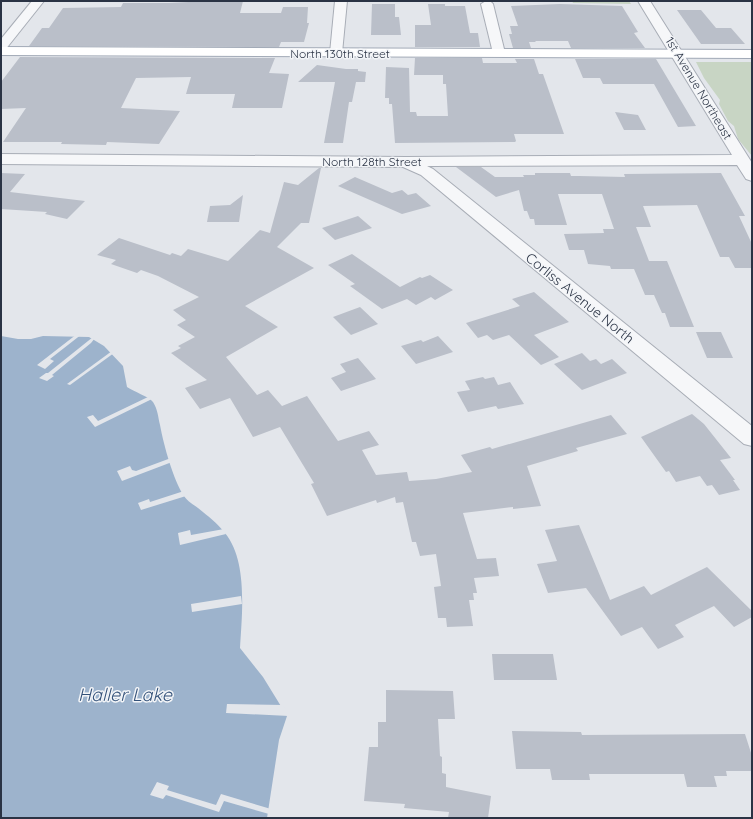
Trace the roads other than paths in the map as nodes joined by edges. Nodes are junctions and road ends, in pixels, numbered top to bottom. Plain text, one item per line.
1 (38, 1) edge
2 (341, 1) edge
3 (644, 1) edge
4 (487, 4) dead end
5 (1, 47) edge
6 (1, 51) edge
7 (336, 53) junction
8 (499, 53) junction
9 (678, 54) junction
10 (752, 54) edge
11 (1, 159) edge
12 (742, 160) junction
13 (406, 162) junction
14 (752, 176) edge
15 (752, 438) edge

1 - 5 street
2 - 7 street
3 - 9 street, 1st Avenue Northeast
4 - 8 street
6 - 7 main road, North 130th Street
7 - 8 main road, North 130th Street
8 - 9 main road, North 130th Street
9 - 10 main road, North 130th Street
9 - 12 street, 1st Avenue Northeast
11 - 13 street, North 128th Street
12 - 13 street, North 128th Street
12 - 14 street, 1st Avenue Northeast
13 - 15 street, Corliss Avenue North

